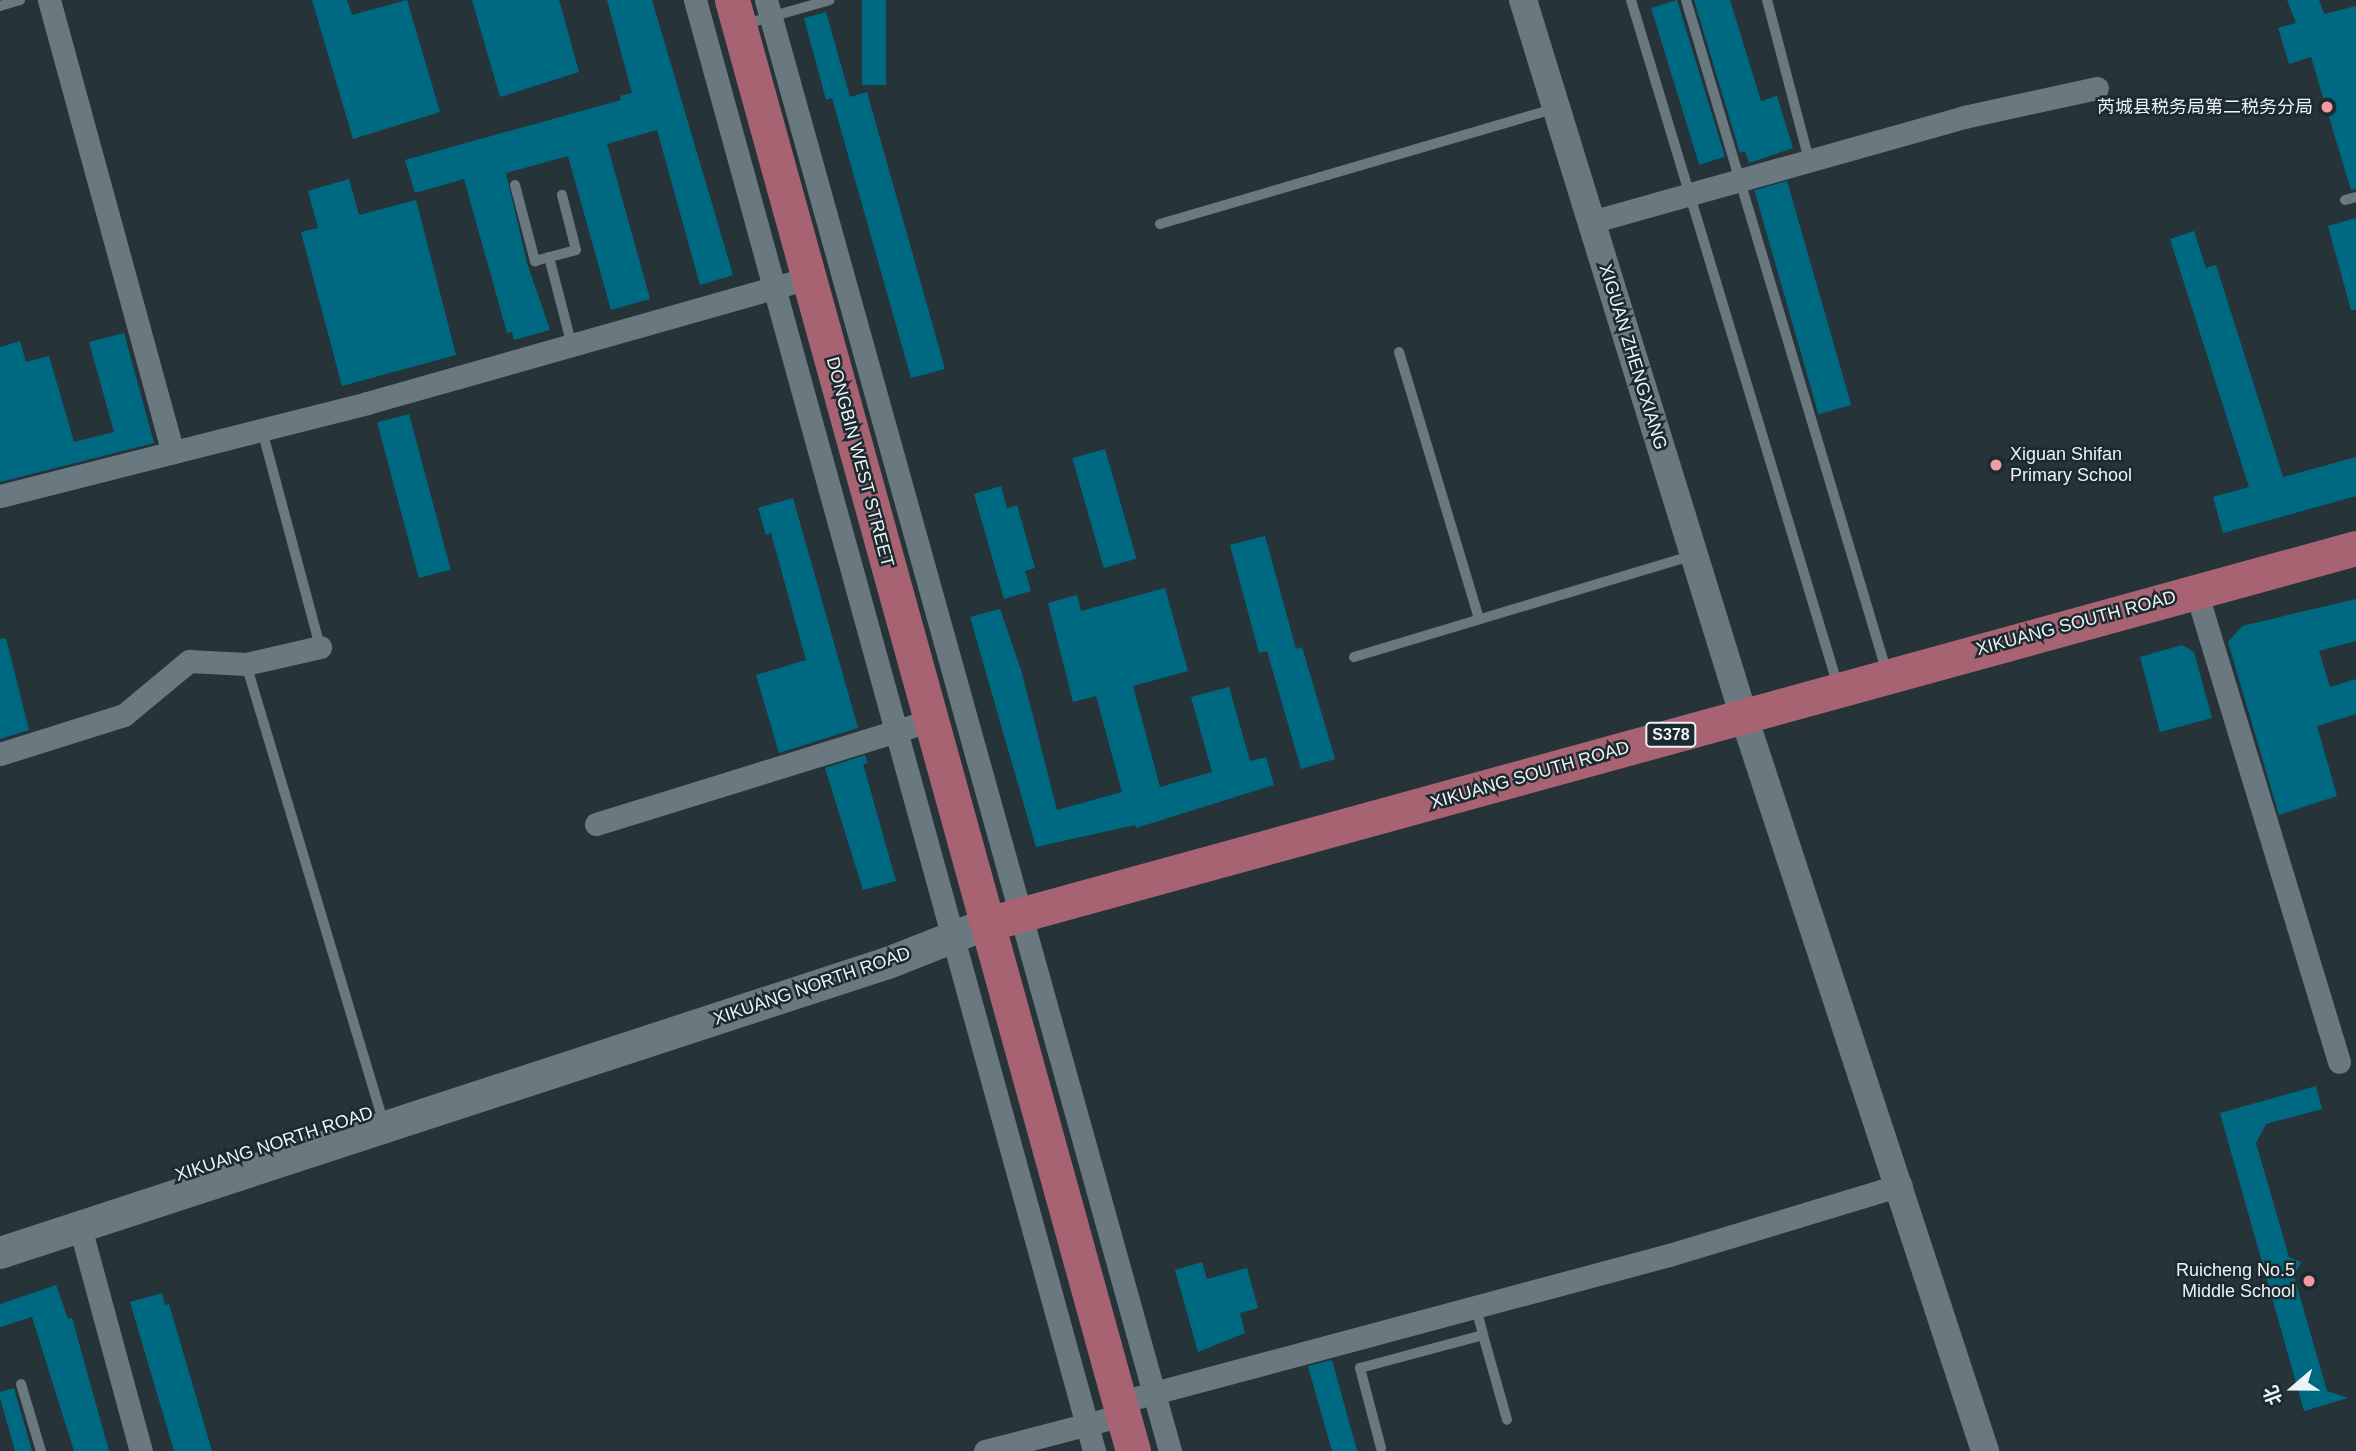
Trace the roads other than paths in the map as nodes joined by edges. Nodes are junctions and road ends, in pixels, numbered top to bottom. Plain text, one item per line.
1 (20, 0) edge
2 (49, 0) edge
3 (695, 0) edge
4 (830, 0) edge
5 (1523, 0) edge
6 (1631, 0) edge
7 (1686, 0) edge
8 (1768, 0) edge
9 (0, 6) edge
10 (752, 11) edge
11 (2097, 88) dead end
12 (1556, 108) junction
13 (1809, 160) junction
14 (1739, 179) junction
15 (515, 186) dead end
16 (1689, 193) junction
17 (562, 195) dead end
18 (1591, 222) junction
19 (1160, 223) dead end
20 (549, 257) junction
21 (809, 278) junction
22 (775, 288) junction
23 (572, 346) junction
24 (1399, 352) dead end
25 (262, 430) junction
26 (173, 452) junction
27 (0, 496) edge
28 (2356, 548) edge
29 (1694, 555) junction
30 (2196, 591) junction
31 (1479, 619) junction
32 (320, 647) joint
33 (1354, 657) dead end
34 (246, 664) junction
35 (1888, 676) junction
36 (1839, 688) junction
37 (1743, 714) junction
38 (931, 720) junction
39 (897, 731) junction
40 (0, 754) edge
41 (596, 824) dead end
42 (1003, 920) junction
43 (953, 935) junction
44 (2345, 1060) dead end
45 (380, 1110) junction
46 (1901, 1185) junction
47 (80, 1227) junction
48 (0, 1234) edge
49 (0, 1253) edge
50 (1476, 1308) junction
51 (1483, 1335) junction
52 (22, 1384) dead end
53 (1154, 1393) junction
54 (1121, 1409) junction
55 (1507, 1420) dead end
56 (1087, 1424) junction
57 (1381, 1448) dead end
58 (41, 1451) edge
59 (141, 1451) edge
60 (985, 1451) edge
61 (1094, 1451) edge
62 (1133, 1451) edge
63 (1170, 1451) edge
64 (1985, 1451) edge

1 - 9 lane
2 - 26 street
3 - 22 street
4 - 10 lane
5 - 12 street, XIGUAN ZHENGXIANG
6 - 16 lane
7 - 14 lane
8 - 13 lane
10 - 21 main road, DONGBIN WEST STREET
10 - 42 street
11 - 13 street
12 - 18 street, XIGUAN ZHENGXIANG
12 - 19 lane
13 - 14 street
14 - 16 street
14 - 35 lane
15 - 20 lane
16 - 18 street
16 - 36 lane
17 - 20 lane
18 - 29 street, XIGUAN ZHENGXIANG
20 - 23 lane
21 - 22 street
21 - 38 main road, DONGBIN WEST STREET
22 - 23 street
22 - 39 street
23 - 25 street
24 - 31 lane
25 - 26 street
25 - 32 lane
26 - 27 street
28 - 30 main road, XIKUANG SOUTH ROAD / S378
29 - 31 lane
29 - 37 street, XIGUAN ZHENGXIANG
30 - 35 main road, XIKUANG SOUTH ROAD / S378
30 - 44 street
31 - 33 lane
32 - 34 street
34 - 40 street
34 - 45 lane
35 - 36 main road, XIKUANG SOUTH ROAD / S378
36 - 37 main road, XIKUANG SOUTH ROAD / S378
37 - 42 main road, XIKUANG SOUTH ROAD / S378
37 - 46 street, XIGUAN ZHENGXIANG
38 - 39 street
38 - 42 main road, DONGBIN WEST STREET
39 - 41 street
39 - 43 street
42 - 43 main road
42 - 53 street
42 - 54 main road, DONGBIN WEST STREET
43 - 45 main road, XIKUANG NORTH ROAD
43 - 47 main road, XIKUANG NORTH ROAD
43 - 56 street
45 - 48 main road, XIKUANG NORTH ROAD
46 - 50 street
46 - 64 street, XIGUAN ZHENGXIANG
47 - 49 main road, XIKUANG NORTH ROAD
47 - 59 street
50 - 51 lane
50 - 53 street
51 - 55 lane
51 - 57 lane
52 - 58 lane
53 - 54 street
53 - 63 street
54 - 56 street
54 - 62 main road, DONGBIN WEST STREET
56 - 60 street
56 - 61 street

